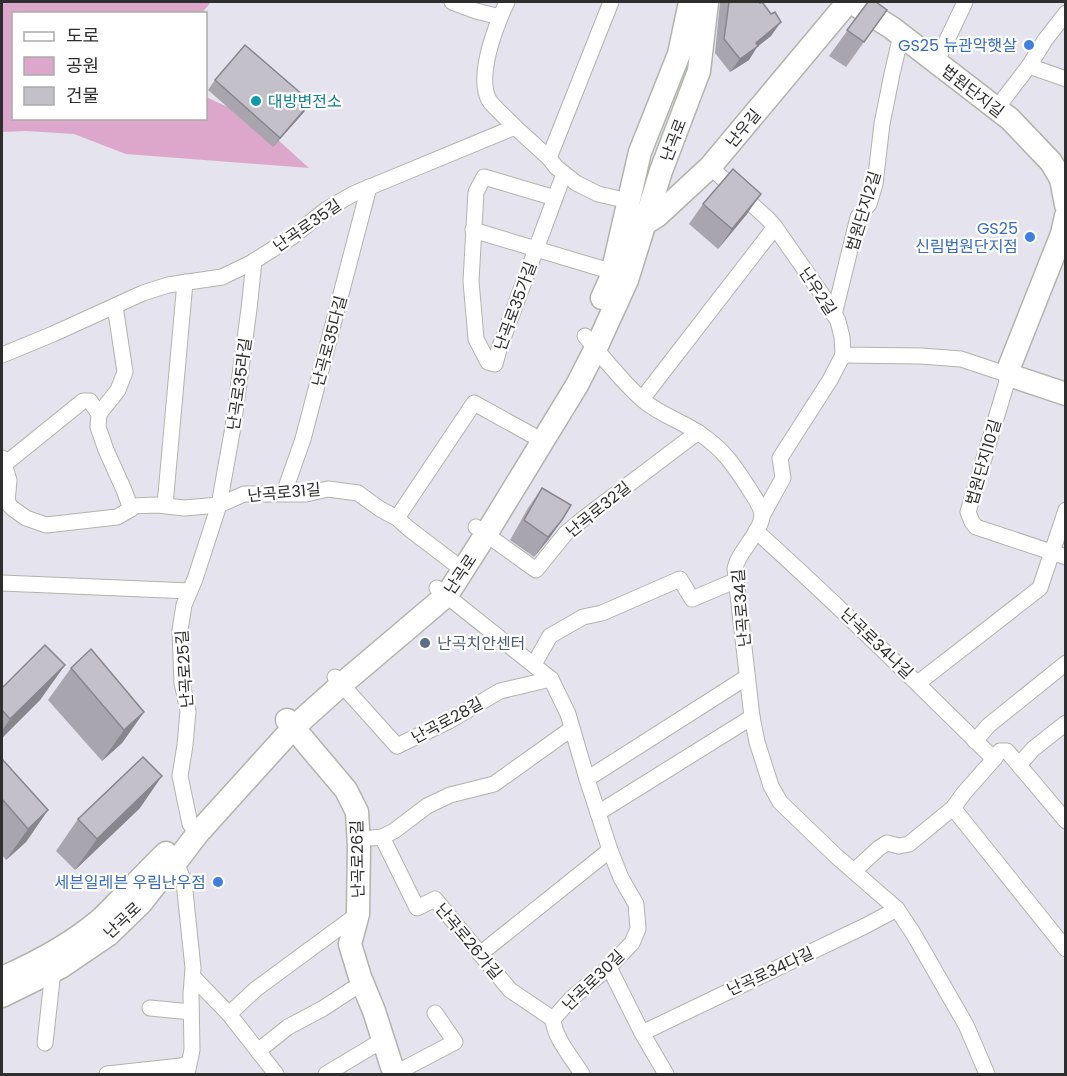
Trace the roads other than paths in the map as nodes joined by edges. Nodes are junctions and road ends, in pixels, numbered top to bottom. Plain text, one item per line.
1 (452, 2) edge
2 (611, 2) edge
3 (690, 2) edge
4 (707, 2) edge
5 (849, 2) edge
6 (965, 2) edge
7 (501, 9) edge
8 (1065, 13) edge
9 (901, 35) junction
10 (936, 63) junction
11 (1029, 66) junction
12 (1065, 79) edge
13 (996, 109) junction
14 (515, 127) junction
15 (549, 158) junction
16 (710, 167) junction
17 (564, 174) junction
18 (369, 187) junction
19 (555, 198) junction
20 (629, 201) junction
21 (1065, 205) edge
22 (645, 224) junction
23 (775, 227) junction
24 (1064, 228) edge
25 (473, 230) junction
26 (621, 236) junction
27 (536, 249) junction
28 (254, 261) junction
29 (613, 272) junction
30 (185, 282) junction
31 (115, 306) junction
32 (834, 315) junction
33 (591, 342) junction
34 (2, 355) edge
35 (843, 355) junction
36 (1009, 375) junction
37 (1065, 394) edge
38 (642, 399) junction
39 (99, 414) junction
40 (698, 432) junction
41 (532, 435) junction
42 (3, 461) edge
43 (284, 493) junction
44 (219, 505) junction
45 (165, 506) junction
46 (131, 509) junction
47 (1065, 510) edge
48 (762, 516) junction
49 (398, 518) junction
50 (481, 531) junction
51 (756, 531) junction
52 (1058, 555) edge
53 (458, 567) junction
54 (736, 580) junction
55 (2, 583) edge
56 (190, 591) junction
57 (442, 592) junction
58 (1065, 663) edge
59 (534, 664) junction
60 (747, 677) junction
61 (551, 679) junction
62 (339, 681) junction
63 (918, 683) junction
64 (752, 717) junction
65 (291, 723) junction
66 (1065, 723) edge
67 (571, 729) junction
68 (975, 741) junction
69 (994, 759) junction
70 (1019, 765) junction
71 (587, 778) junction
72 (953, 808) junction
73 (598, 813) junction
74 (1064, 817) edge
75 (194, 829) junction
76 (382, 837) junction
77 (358, 839) junction
78 (610, 850) junction
79 (171, 857) junction
80 (854, 871) junction
81 (897, 909) junction
82 (358, 914) junction
83 (1065, 949) edge
84 (480, 954) junction
85 (609, 967) junction
86 (53, 971) junction
87 (193, 977) junction
88 (2, 978) edge
89 (362, 983) junction
90 (2, 996) edge
91 (150, 1008) dead end
92 (191, 1012) junction
93 (435, 1012) dead end
94 (229, 1014) junction
95 (553, 1020) junction
96 (642, 1033) junction
97 (383, 1040) junction
98 (45, 1043) dead end
99 (258, 1051) junction
100 (188, 1069) edge
101 (107, 1074) edge
102 (276, 1074) edge
103 (326, 1074) edge
104 (396, 1074) edge
105 (582, 1074) edge
106 (666, 1074) edge
107 (987, 1074) edge

1 - 7 street
2 - 15 street
3 - 20 main road, 난곡로
4 - 22 main road, 난곡로
5 - 9 main road, 법원단지길
5 - 16 main road, 난우길
6 - 10 street
7 - 14 street
8 - 11 street
9 - 10 main road, 법원단지길
9 - 32 street, 법원단지2길
10 - 13 main road, 법원단지길
11 - 12 street
11 - 13 street
13 - 21 main road, 법원단지길
14 - 15 street
14 - 18 street, 난곡로35길
15 - 17 street
16 - 22 main road, 난우길
16 - 23 street, 난우2길
17 - 19 street, 난곡로35가길
17 - 20 street
18 - 28 street, 난곡로35길
18 - 43 street, 난곡로35다길
19 - 25 street, 난곡로35가길
19 - 27 street, 난곡로35가길
20 - 26 main road, 난곡로
22 - 26 main road, 난우길
22 - 33 main road, 난곡로
23 - 32 street, 난우2길
23 - 38 street
24 - 36 main road
25 - 27 street, 난곡로35가길
25 - 27 street, 난곡로35가길
26 - 29 main road, 난곡로
27 - 29 street
28 - 30 street, 난곡로35길
28 - 44 street, 난곡로35라길
29 - 33 main road, 난곡로
30 - 31 street, 난곡로35길
30 - 45 street
31 - 34 street, 난곡로35길
31 - 39 street
32 - 35 street, 난우2길
33 - 38 street
33 - 41 main road, 난곡로
33 - 50 main road, 난곡로
35 - 36 street
35 - 48 street, 난곡로34길
36 - 37 main road
36 - 52 street, 법원단지10길
38 - 40 street
39 - 42 street, 난곡로31길
39 - 46 street
40 - 48 street
40 - 50 street, 난곡로32길
41 - 49 street
41 - 50 main road, 난곡로
42 - 46 street, 난곡로31길
43 - 44 street, 난곡로31길
43 - 49 street, 난곡로31길
44 - 45 street, 난곡로31길
44 - 56 street, 난곡로25길
45 - 46 street, 난곡로31길
47 - 52 street
48 - 51 street, 난곡로34길
49 - 53 street, 난곡로31길
50 - 53 main road, 난곡로
51 - 54 street, 난곡로34길
51 - 63 street, 난곡로34나길
52 - 63 street
53 - 57 main road, 난곡로
54 - 59 street
54 - 60 street, 난곡로34길
55 - 56 street
56 - 75 street, 난곡로25길
57 - 59 street, 난곡로30길
57 - 62 main road, 난곡로
58 - 68 street
59 - 61 street, 난곡로30길
60 - 64 street, 난곡로34길
60 - 71 street
61 - 62 street, 난곡로28길
61 - 67 street, 난곡로30길
62 - 65 main road, 난곡로
63 - 68 street, 난곡로34나길
64 - 73 street
64 - 80 street, 난곡로34길
65 - 75 main road, 난곡로
65 - 77 main road, 난곡로26길
66 - 70 street
67 - 71 street, 난곡로30길
67 - 76 street
68 - 69 street, 난곡로34나길
69 - 70 street
69 - 72 street
70 - 74 street
71 - 73 street, 난곡로30길
72 - 80 street
72 - 83 street
73 - 78 street, 난곡로30길
75 - 79 main road, 난곡로
76 - 77 street
76 - 84 street, 난곡로26가길
77 - 82 main road, 난곡로26길
78 - 84 street
78 - 85 street, 난곡로30길
79 - 86 main road, 난곡로
79 - 87 street
79 - 88 main road, 난곡로
80 - 81 street, 난곡로34길
81 - 96 street, 난곡로34다길
81 - 107 street, 난곡로34길
82 - 89 main road, 난곡로26길
82 - 94 street, 난곡로26길
84 - 95 street, 난곡로26가길
85 - 95 street, 난곡로30길
85 - 96 street
86 - 90 main road, 난곡로
86 - 98 street
87 - 92 street
87 - 94 street
89 - 97 main road, 난곡로26길
89 - 99 street
91 - 92 street
92 - 100 street
93 - 104 street, 난곡로26길
94 - 99 street
95 - 105 street, 난곡로30길
96 - 106 street
97 - 103 street
97 - 104 main road, 난곡로26길
99 - 102 street
100 - 101 street

